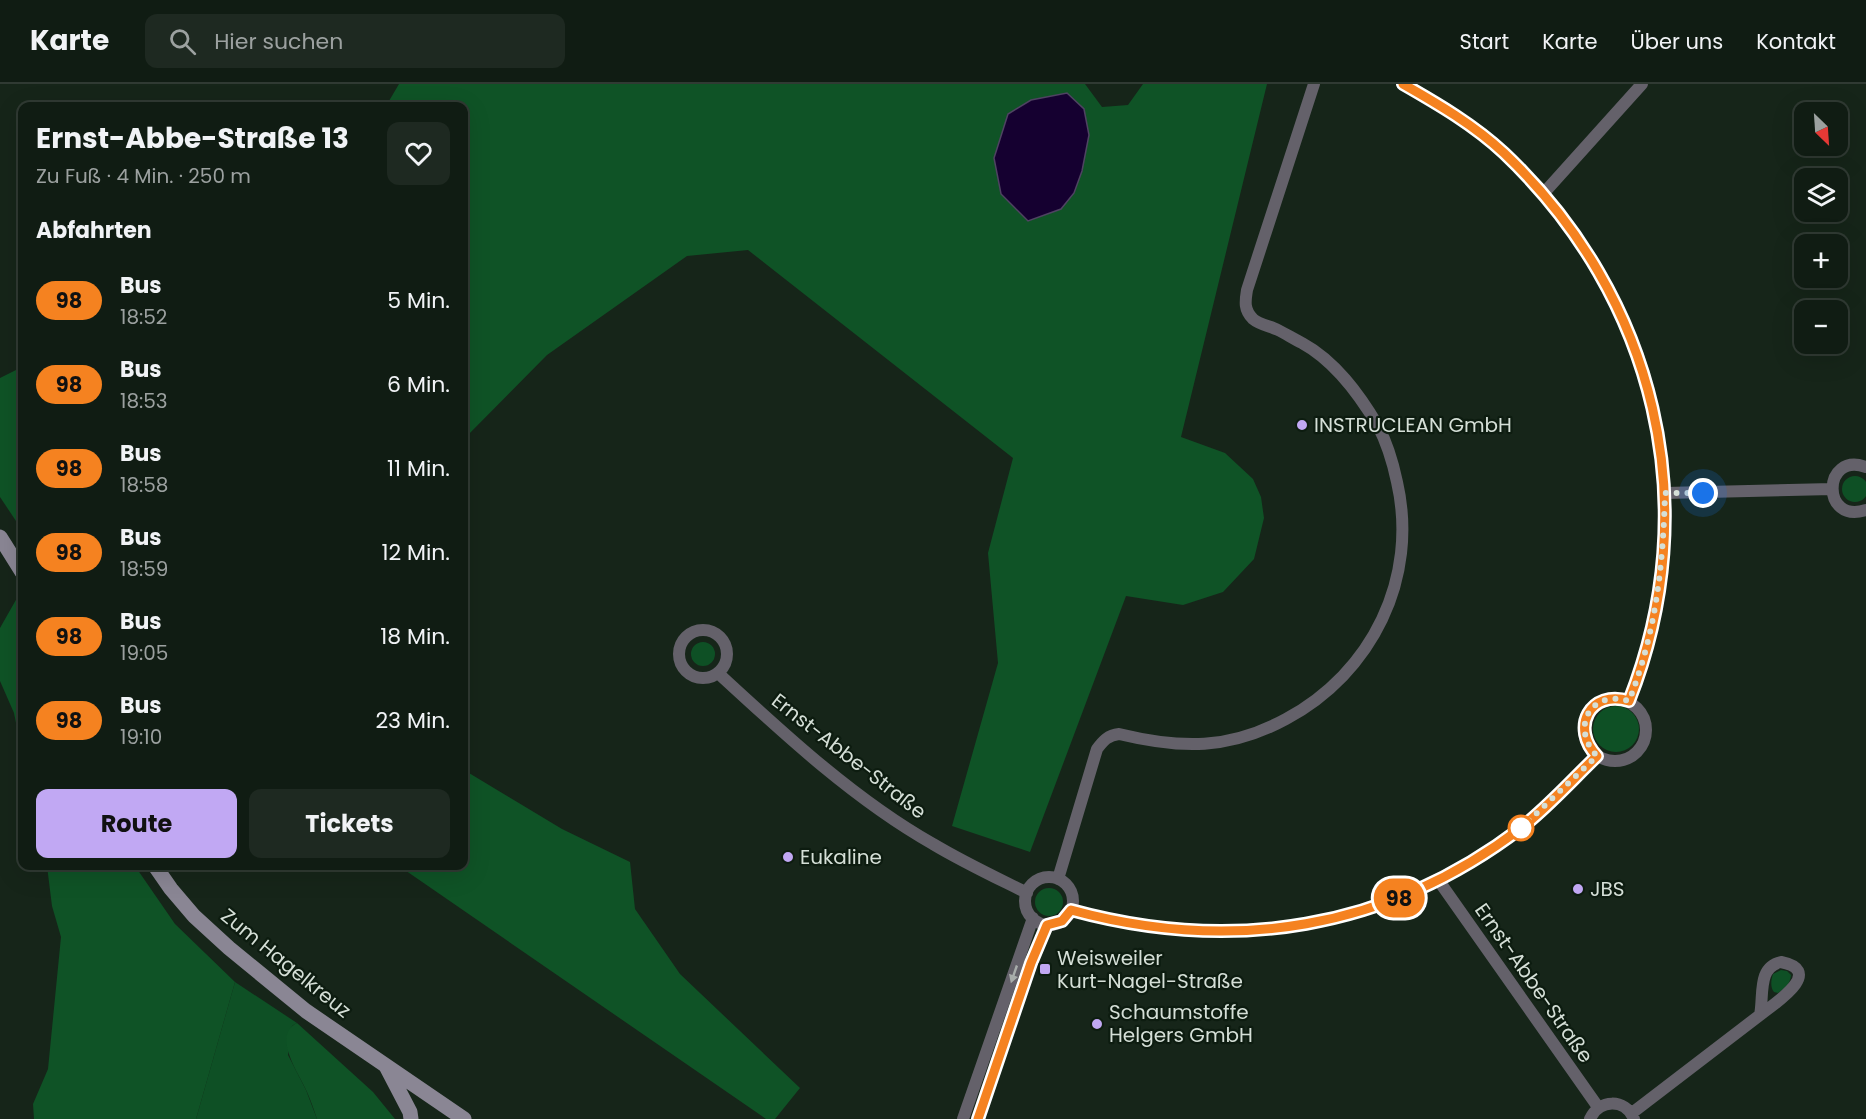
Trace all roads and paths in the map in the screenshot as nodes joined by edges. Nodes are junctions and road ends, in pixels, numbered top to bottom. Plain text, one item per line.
1 (1314, 84) edge
2 (1404, 84) edge
3 (1642, 84) edge
4 (1543, 194) junction
5 (1866, 467) edge
6 (1832, 489) junction
7 (1665, 493) junction
8 (1866, 510) edge
9 (0, 537) edge
10 (18, 566) edge
11 (718, 673) dead end
12 (1629, 701) junction
13 (1597, 756) junction
14 (158, 870) edge
15 (1058, 879) junction
16 (1439, 881) junction
17 (1027, 893) junction
18 (1071, 910) junction
19 (1033, 918) junction
20 (1047, 925) junction
21 (1760, 1015) dead end
22 (385, 1064) junction
23 (1598, 1107) junction
24 (1633, 1116) edge
25 (411, 1119) edge
26 (464, 1119) edge
27 (963, 1119) edge
28 (978, 1119) edge
29 (1590, 1119) edge

1 - 15 street
2 - 4 street
3 - 4 street
4 - 7 street
5 - 6 street
6 - 7 street
6 - 8 street
7 - 12 street
9 - 10 main road
11 - 17 street, Ernst-Abbe-Straße
12 - 13 street
12 - 13 street
13 - 16 street
14 - 22 main road, Zum Hagelkreuz
15 - 17 street
15 - 18 street
16 - 18 street
16 - 23 street, Ernst-Abbe-Straße
17 - 19 street
18 - 20 street
19 - 20 street
19 -> 27 street
20 - 28 street
21 - 24 street
22 - 25 main road
22 - 26 main road, Zum Hagelkreuz
23 - 24 street
23 - 29 street

